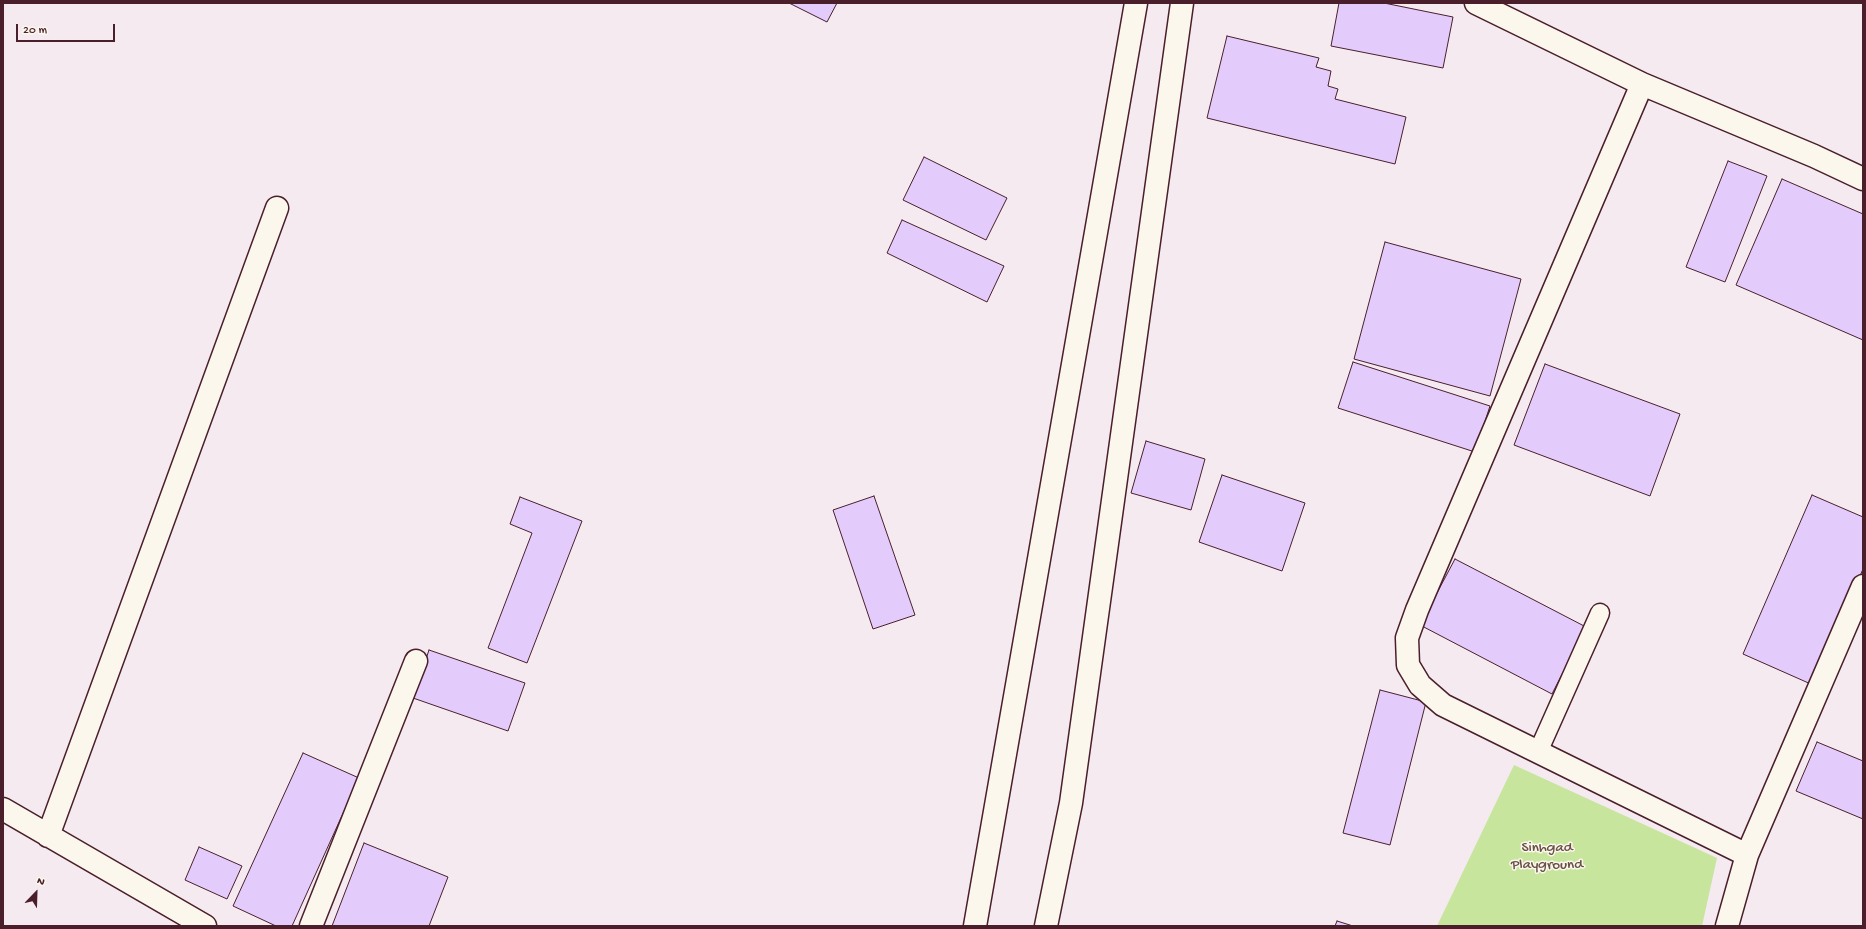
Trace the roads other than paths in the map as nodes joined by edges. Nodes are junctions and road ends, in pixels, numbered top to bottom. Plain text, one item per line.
1 (1136, 3) edge
2 (1182, 3) edge
3 (1476, 3) edge
4 (1642, 84) junction
5 (1863, 179) edge
6 (277, 208) dead end
7 (1863, 586) edge
8 (1600, 613) dead end
9 (416, 661) dead end
10 (1538, 752) junction
11 (3, 809) edge
12 (48, 836) junction
13 (1747, 856) junction
14 (205, 926) edge
15 (311, 926) edge
16 (975, 926) edge
17 (1046, 926) edge
18 (1726, 926) edge

1 - 16 street
2 - 17 street
3 - 4 street
4 - 5 street
4 - 10 street
6 - 12 street
7 - 13 street
8 - 10 lane
9 - 15 street
10 - 13 street
11 - 12 street
12 - 14 street
13 - 18 street

